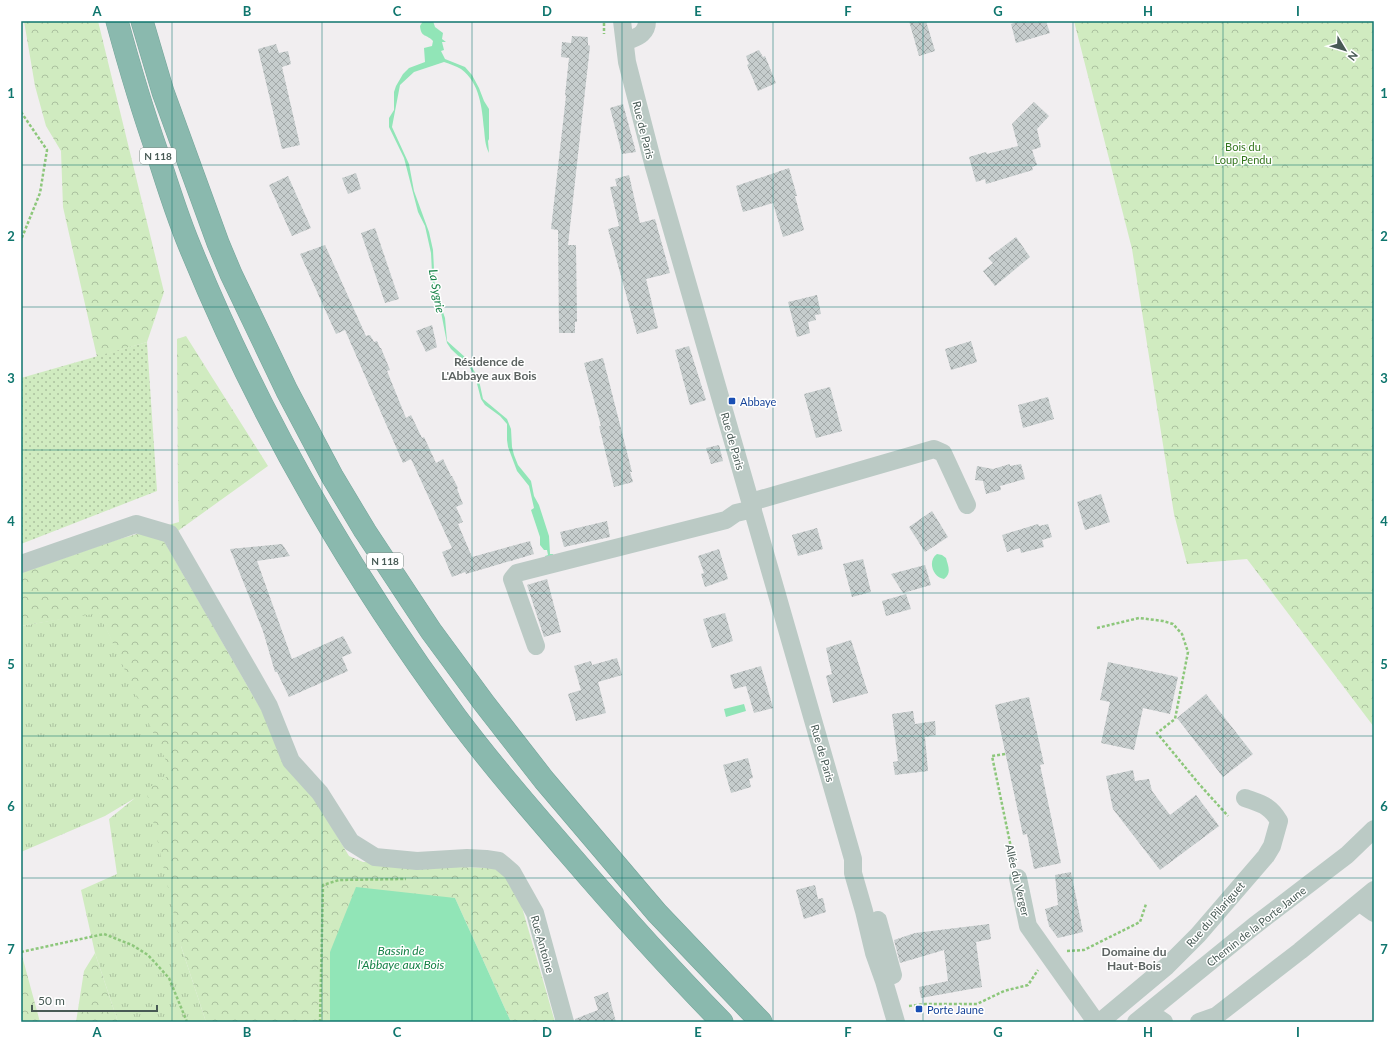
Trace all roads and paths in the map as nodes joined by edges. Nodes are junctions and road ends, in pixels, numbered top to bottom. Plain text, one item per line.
1 (117, 21) edge
2 (142, 21) edge
3 (604, 21) edge
4 (622, 21) edge
5 (647, 21) edge
6 (604, 34) dead end
7 (625, 42) junction
8 (21, 112) edge
9 (21, 240) edge
10 (752, 505) junction
11 (967, 505) dead end
12 (21, 564) edge
13 (1097, 628) dead end
14 (536, 646) dead end
15 (1005, 754) dead end
16 (1245, 798) dead end
17 (1228, 816) dead end
18 (1374, 829) edge
19 (1018, 878) joint
20 (406, 879) dead end
21 (1374, 890) edge
22 (1146, 904) dead end
23 (1367, 908) edge
24 (1084, 950) dead end
25 (21, 952) edge
26 (1051, 958) junction
27 (902, 1017) edge
28 (1142, 1017) edge
29 (761, 1021) edge
30 (187, 1022) edge
31 (320, 1022) edge
32 (565, 1022) edge
33 (722, 1022) edge
34 (1096, 1022) edge
35 (1100, 1022) edge
36 (1164, 1022) edge
37 (1199, 1022) edge

1 - 33 highway, N 118
2 - 29 highway, N 118
3 - 6 path
4 - 7 street, Rue de Paris
5 - 7 street
7 - 10 street, Rue de Paris
8 - 9 path
10 - 11 street
10 - 14 street
10 - 27 street, Rue de Paris
12 - 32 street, Rue Antoine
13 - 17 path
15 - 19 path, Allée du Verger
16 - 35 street, Rue du Pilariguet
18 - 28 street, Chemin de la Porte Jaune
19 - 26 street, Allée du Verger
20 - 31 path
21 - 23 street
22 - 24 path
23 - 37 street
25 - 30 path
26 - 27 path
26 - 34 street, Allée du Verger
28 - 36 street

